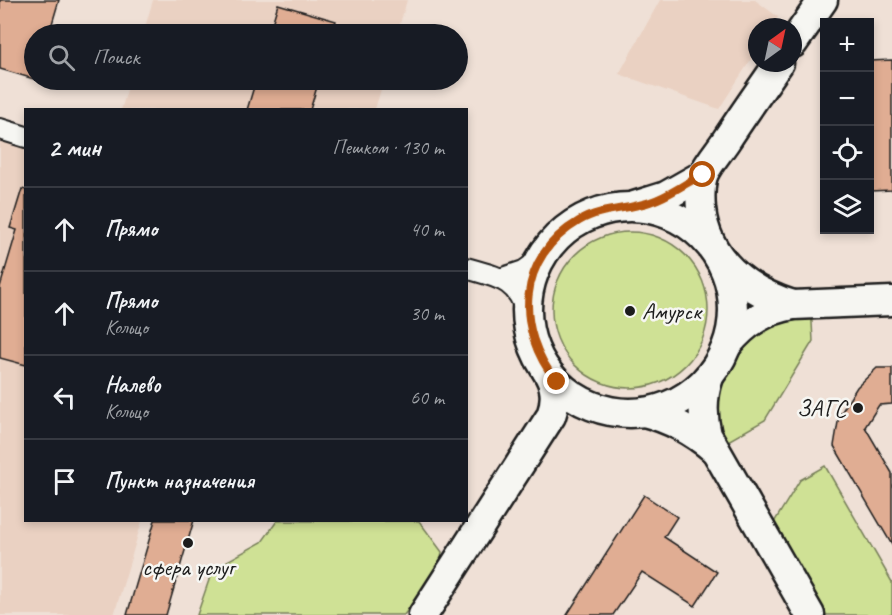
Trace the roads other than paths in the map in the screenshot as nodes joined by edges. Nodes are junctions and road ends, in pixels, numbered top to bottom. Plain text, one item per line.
1 (823, 1) edge
2 (802, 30) edge
3 (773, 72) edge
4 (0, 129) edge
5 (24, 135) edge
6 (703, 175) junction
7 (617, 208) junction
8 (716, 253) junction
9 (541, 259) junction
10 (468, 269) edge
11 (503, 278) junction
12 (892, 301) edge
13 (793, 304) junction
14 (527, 314) junction
15 (728, 344) junction
16 (545, 368) junction
17 (709, 377) junction
18 (588, 404) junction
19 (644, 412) junction
20 (551, 416) junction
21 (714, 450) junction
22 (423, 615) edge
23 (810, 615) edge

1 - 2 main road
3 - 6 main road
4 - 5 street
6 - 7 main road
6 - 8 main road
7 - 8 main road
7 - 9 main road
8 - 13 main road
8 - 15 main road
9 - 11 street
9 - 14 main road
10 - 11 street
11 - 14 street
12 - 13 main road
13 - 15 main road
14 - 16 main road
15 - 17 main road
16 - 18 main road
16 - 20 main road
17 - 19 main road
17 - 21 main road
18 - 19 main road
18 - 20 main road
19 - 21 main road
20 - 22 main road
21 - 23 main road

